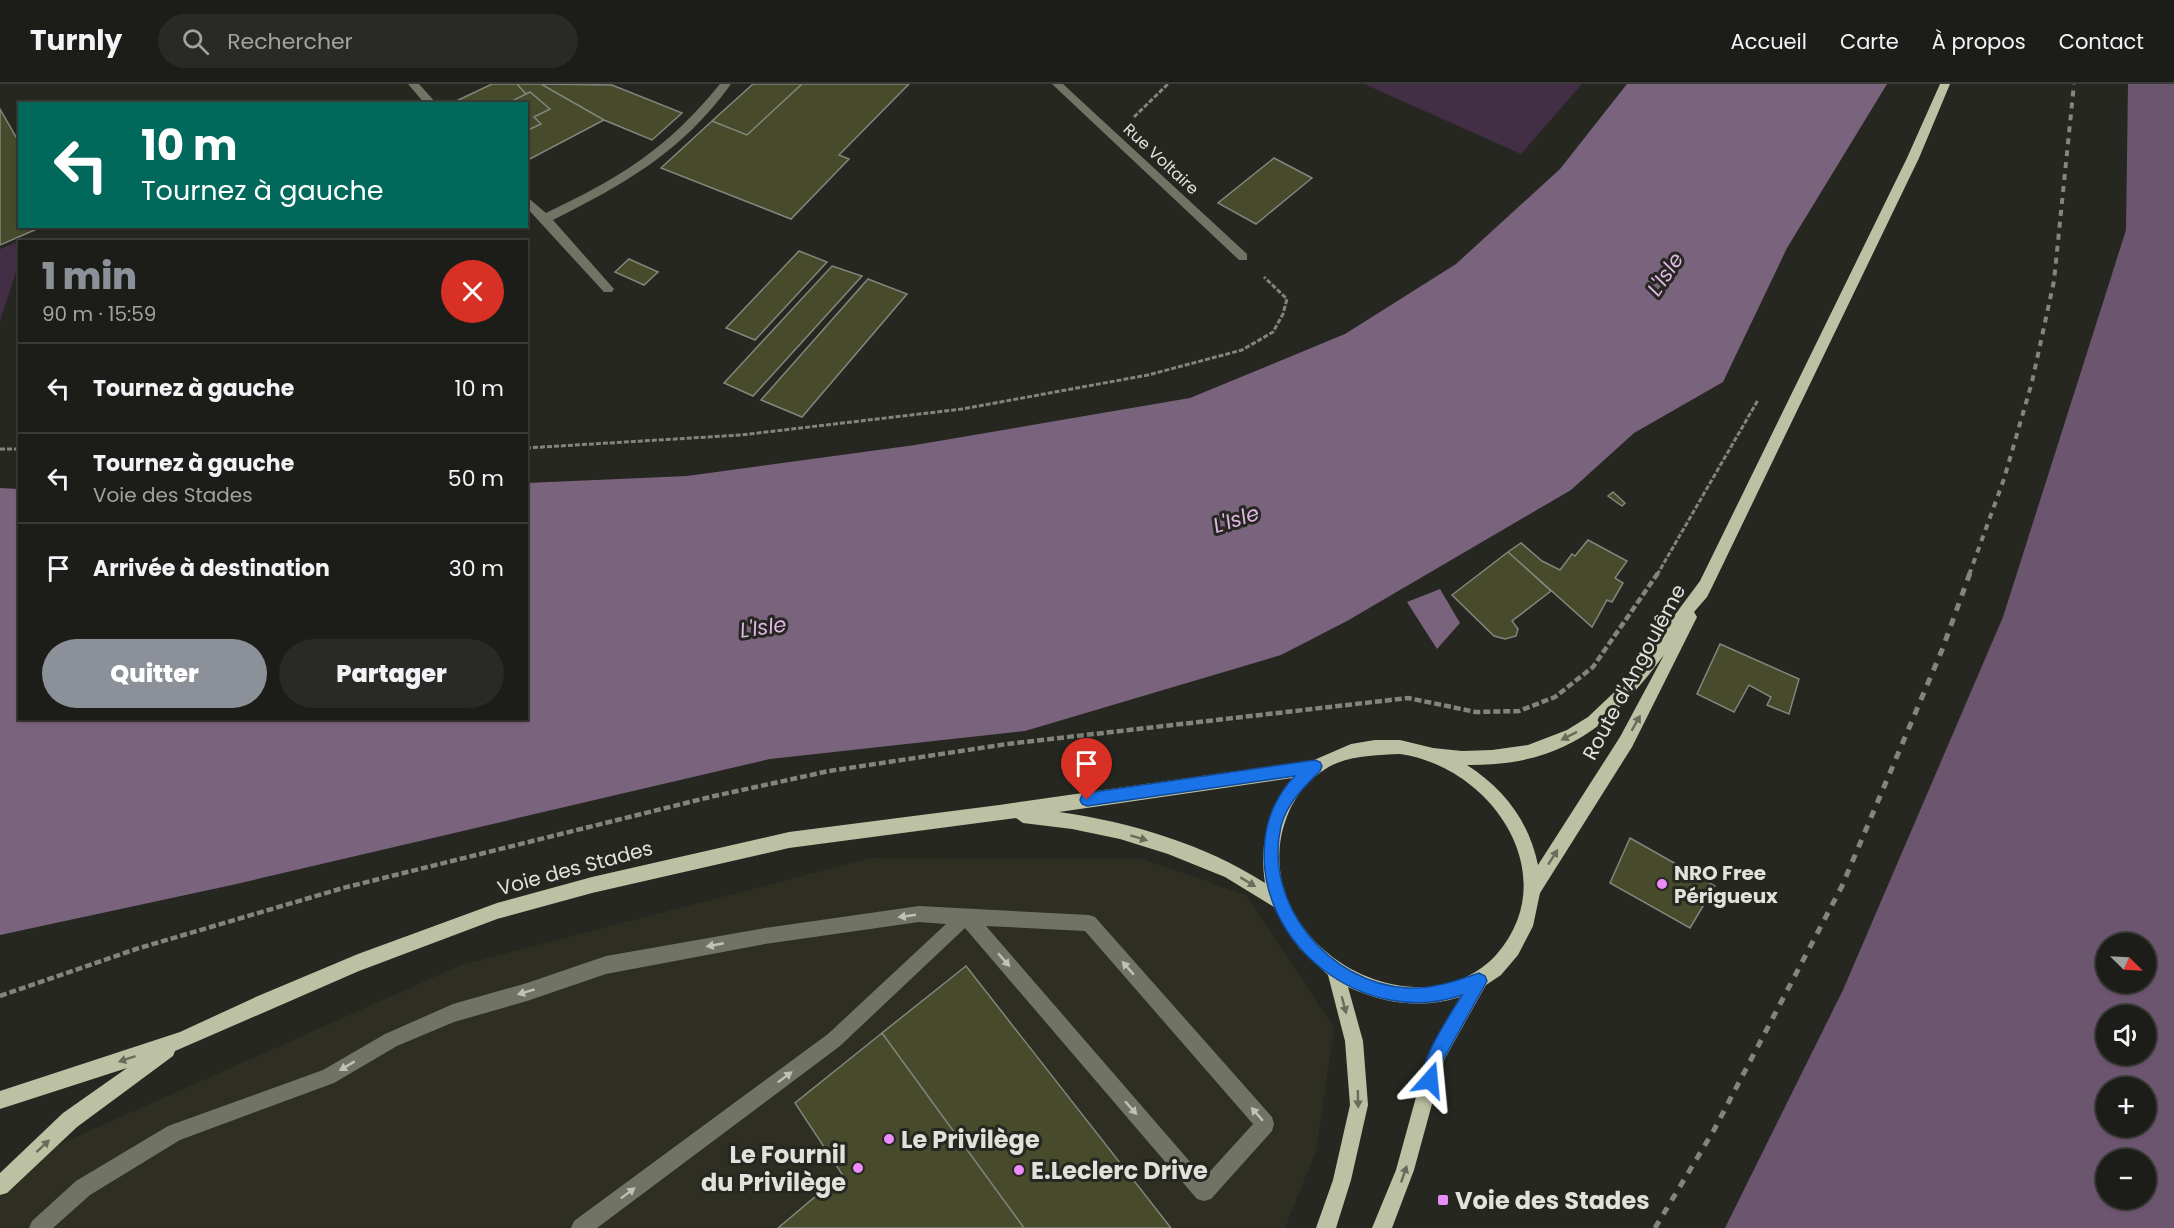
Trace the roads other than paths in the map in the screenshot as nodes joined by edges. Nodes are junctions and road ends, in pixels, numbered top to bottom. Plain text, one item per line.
1 (412, 84) edge
2 (726, 84) edge
3 (1057, 84) edge
4 (1945, 84) edge
5 (430, 102) edge
6 (528, 202) edge
7 (545, 219) junction
8 (1243, 257) road end
9 (608, 289) dead end
10 (1706, 585) junction
11 (1436, 756) junction
12 (1315, 766) junction
13 (999, 813) junction
14 (1533, 888) junction
15 (1278, 901) junction
16 (966, 916) junction
17 (1335, 970) junction
18 (1479, 981) junction
19 (182, 1040) junction
20 (0, 1100) edge
21 (0, 1186) edge
22 (39, 1228) edge
23 (581, 1228) edge
24 (1326, 1228) edge
25 (1382, 1228) edge

1 - 5 street
2 - 7 street
3 - 8 street, Rue Voltaire
4 - 10 main road
6 - 7 street
7 - 9 street
10 -> 11 main road, Route d'Angoulême
14 -> 10 main road, Route d'Angoulême
11 - 12 main road
11 - 14 main road
12 - 13 main road, Voie des Stades
12 - 15 main road
13 -> 15 main road, Voie des Stades
13 - 19 main road, Voie des Stades
14 - 18 main road
15 - 17 main road
16 -> 16 street
16 -> 22 street
23 -> 16 street
17 - 18 main road
17 -> 24 main road
25 -> 18 main road
19 -> 20 main road, Voie des Stades
21 -> 19 main road, Voie des Stades

